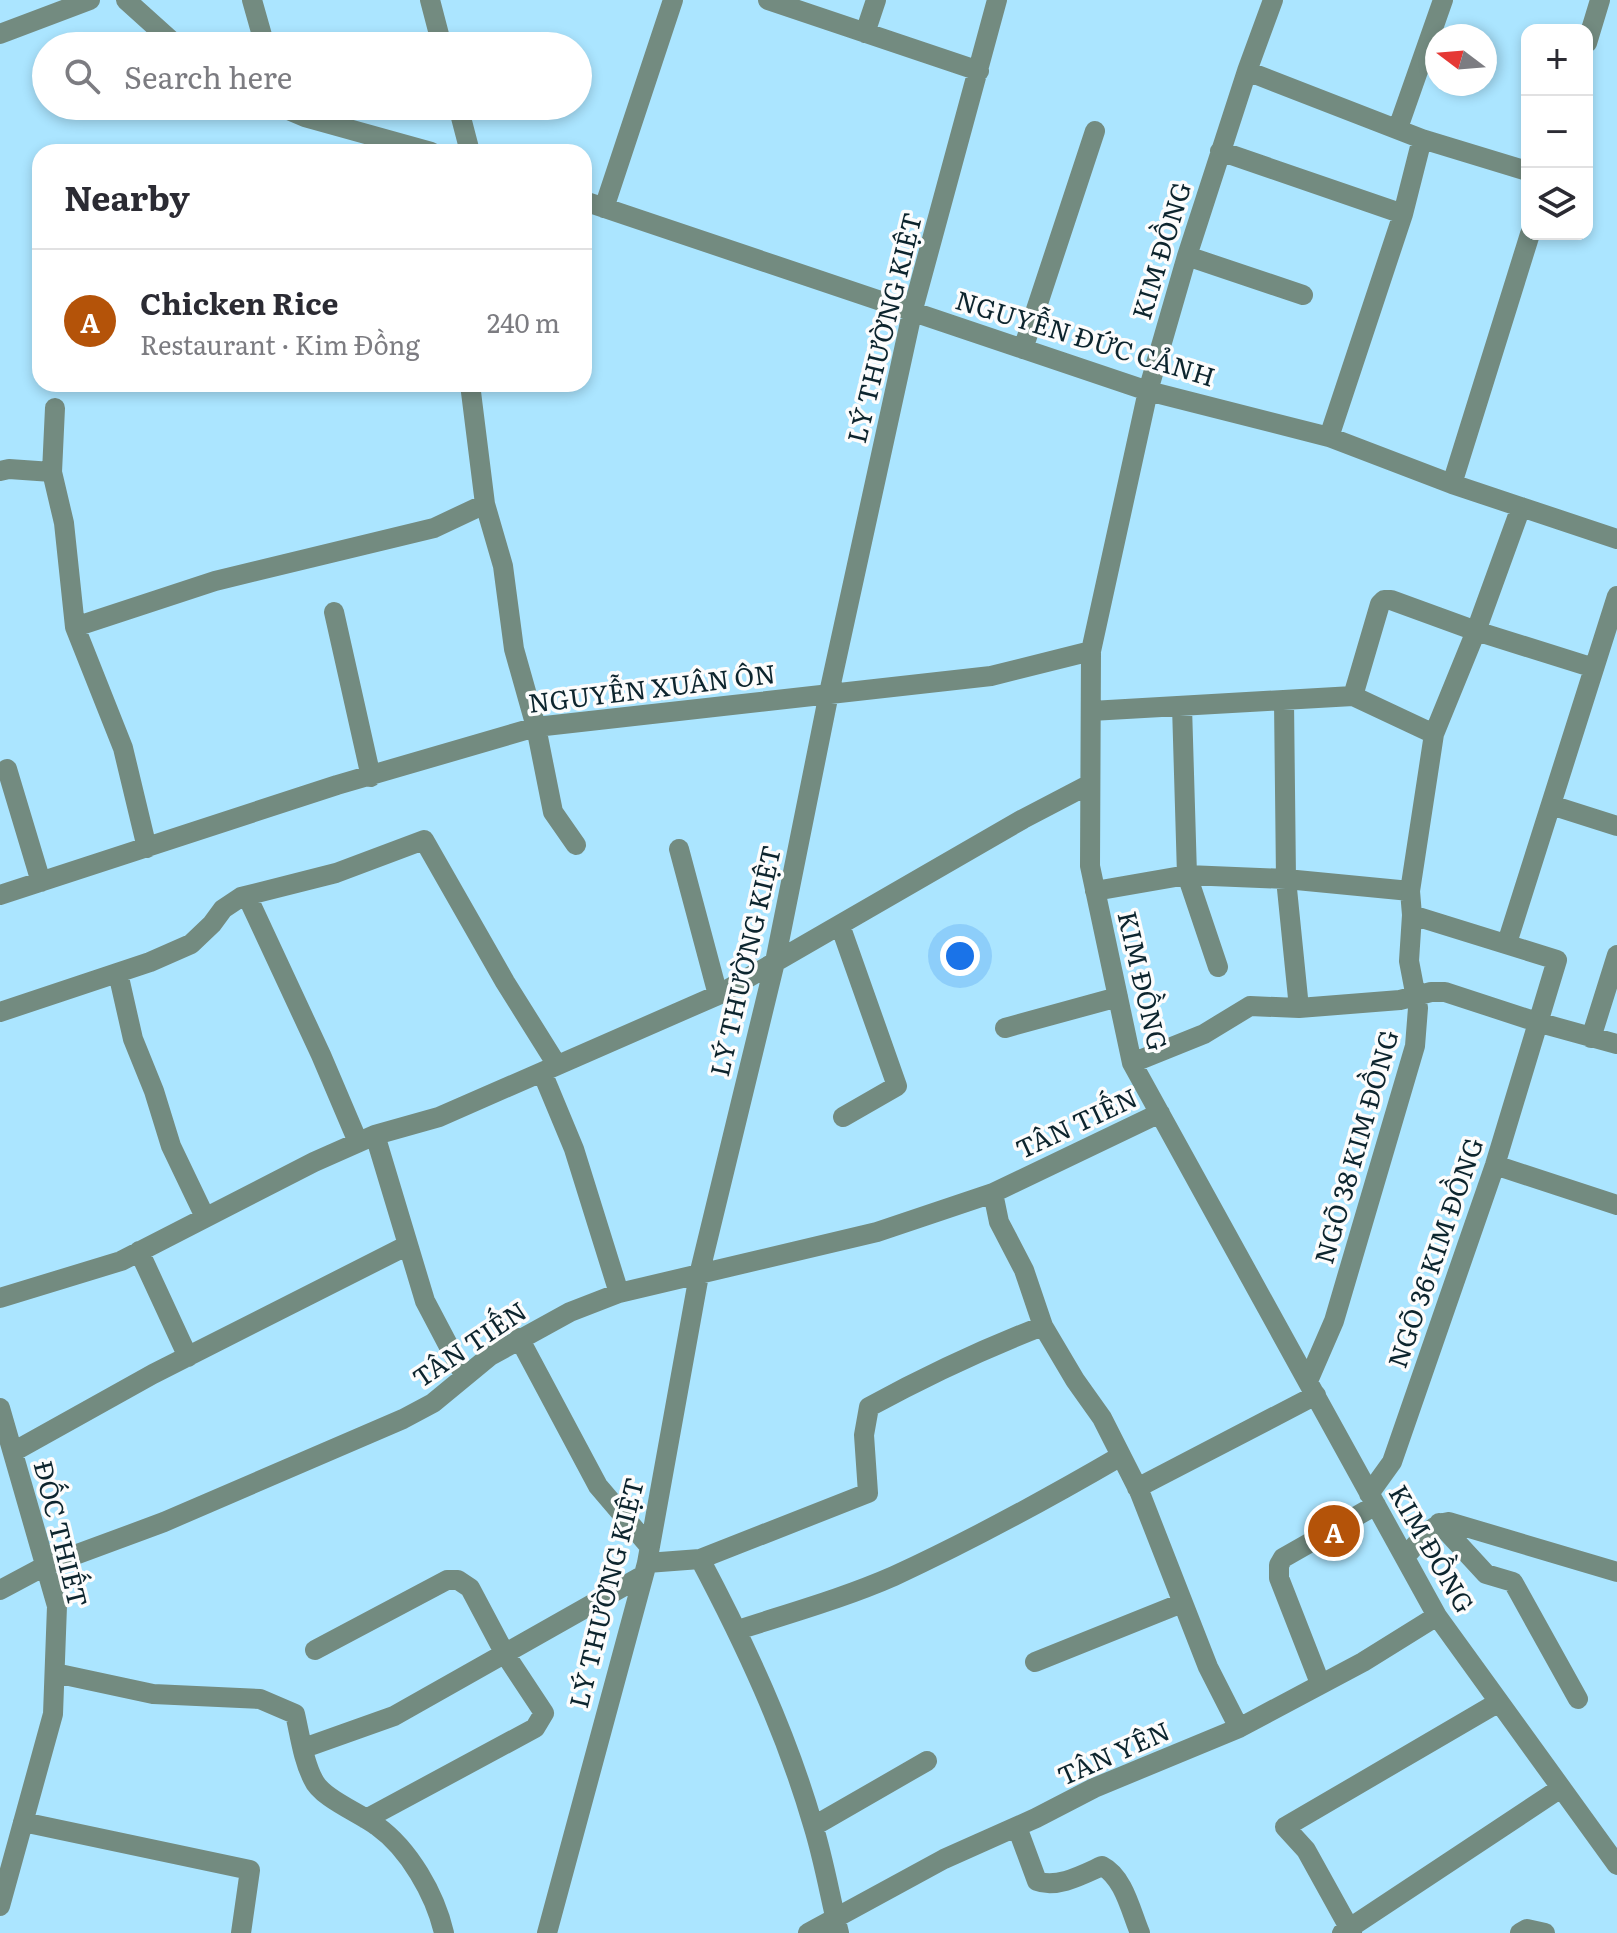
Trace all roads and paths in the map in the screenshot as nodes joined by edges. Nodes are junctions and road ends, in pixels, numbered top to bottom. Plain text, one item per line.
1 (90, 0) edge
2 (126, 0) edge
3 (252, 0) edge
4 (430, 0) edge
5 (673, 0) edge
6 (768, 0) edge
7 (876, 0) edge
8 (997, 0) edge
9 (1273, 0) edge
10 (1443, 0) edge
11 (1595, 1) edge
12 (801, 5) edge
13 (1591, 24) edge
14 (161, 32) edge
15 (261, 32) edge
16 (438, 32) edge
17 (865, 33) junction
18 (0, 34) edge
19 (979, 71) junction
20 (1247, 71) junction
21 (316, 120) edge
22 (462, 120) edge
23 (1398, 128) junction
24 (1095, 131) dead end
25 (1422, 139) junction
26 (402, 144) edge
27 (468, 144) edge
28 (1220, 151) junction
29 (1521, 169) edge
30 (592, 204) edge
31 (604, 208) junction
32 (1403, 214) junction
33 (1528, 240) edge
34 (1187, 256) junction
35 (1303, 295) dead end
36 (912, 313) junction
37 (1023, 349) junction
38 (1148, 391) junction
39 (471, 392) edge
40 (55, 408) dead end
41 (1329, 437) junction
42 (0, 471) edge
43 (52, 472) junction
44 (1452, 484) junction
45 (485, 504) junction
46 (1521, 507) junction
47 (1617, 539) edge
48 (1617, 596) edge
49 (334, 612) dead end
50 (75, 627) junction
51 (1476, 631) junction
52 (1091, 651) junction
53 (1594, 668) junction
54 (829, 693) junction
55 (1353, 696) junction
56 (1284, 701) junction
57 (1182, 706) junction
58 (1091, 711) junction
59 (536, 727) junction
60 (1434, 734) junction
61 (7, 769) dead end
62 (371, 777) junction
63 (1090, 784) junction
64 (1551, 805) junction
65 (1617, 826) edge
66 (576, 845) dead end
67 (147, 848) junction
68 (679, 849) dead end
69 (1187, 875) junction
70 (1286, 879) junction
71 (41, 882) junction
72 (1095, 891) junction
73 (1410, 891) junction
74 (0, 895) edge
75 (247, 896) junction
76 (1412, 915) junction
77 (840, 925) junction
78 (1507, 943) junction
79 (1617, 955) edge
80 (775, 962) junction
81 (1218, 967) dead end
82 (118, 973) junction
83 (718, 995) junction
84 (1417, 995) junction
85 (1118, 997) junction
86 (1299, 1008) junction
87 (0, 1012) edge
88 (1537, 1022) junction
89 (1005, 1028) dead end
90 (1591, 1038) junction
91 (1617, 1044) edge
92 (1132, 1063) junction
93 (550, 1069) junction
94 (1160, 1113) junction
95 (843, 1117) dead end
96 (366, 1138) junction
97 (1495, 1165) junction
98 (993, 1193) junction
99 (1617, 1205) edge
100 (205, 1217) junction
101 (408, 1245) junction
102 (139, 1251) junction
103 (699, 1275) junction
104 (619, 1293) junction
105 (0, 1298) edge
106 (1043, 1326) junction
107 (519, 1338) junction
108 (188, 1357) junction
109 (465, 1377) junction
110 (1312, 1388) junction
111 (0, 1408) edge
112 (13, 1452) junction
113 (1121, 1456) junction
114 (1137, 1488) junction
115 (1373, 1500) junction
116 (1439, 1523) junction
117 (1405, 1557) junction
118 (700, 1559) junction
119 (646, 1562) junction
120 (45, 1566) junction
121 (1617, 1572) edge
122 (0, 1590) edge
123 (1182, 1603) junction
124 (1437, 1616) junction
125 (738, 1630) junction
126 (315, 1650) dead end
127 (505, 1654) junction
128 (1035, 1662) dead end
129 (55, 1673) junction
130 (1320, 1683) junction
131 (1578, 1699) dead end
132 (1499, 1702) junction
133 (1239, 1728) junction
134 (304, 1748) junction
135 (927, 1761) dead end
136 (1561, 1788) junction
137 (366, 1819) junction
138 (23, 1822) junction
139 (814, 1826) junction
140 (1017, 1827) junction
141 (1617, 1865) edge
142 (0, 1906) edge
143 (837, 1926) edge
144 (1347, 1932) edge
145 (241, 1933) edge
146 (444, 1933) edge
147 (547, 1933) edge
148 (808, 1933) edge
149 (1140, 1933) edge
150 (1520, 1933) edge
151 (1545, 1933) edge

1 - 18 street
2 - 14 street
3 - 15 street
4 - 16 street
5 - 31 street
6 - 12 street
7 - 17 street
8 - 19 street, LÝ THƯỜNG KIỆT
9 - 20 street, KIM ĐỒNG
10 - 23 street
11 - 13 street
12 - 17 street
17 - 19 street
19 - 36 street, LÝ THƯỜNG KIỆT
20 - 23 street
20 - 28 street, KIM ĐỒNG
21 - 26 street
22 - 27 street
23 - 25 street
24 - 37 street
25 - 29 street
25 - 32 street
28 - 32 street
28 - 34 street, KIM ĐỒNG
30 - 31 street, NGUYỄN ĐỨC CẢNH
31 - 36 street, NGUYỄN ĐỨC CẢNH
32 - 41 street
33 - 44 street
34 - 35 street
34 - 38 street, KIM ĐỒNG
36 - 37 street, NGUYỄN ĐỨC CẢNH
36 - 54 street, LÝ THƯỜNG KIỆT
37 - 38 street, NGUYỄN ĐỨC CẢNH
38 - 41 street, NGUYỄN ĐỨC CẢNH
38 - 52 street, KIM ĐỒNG
39 - 45 street
40 - 43 street
41 - 44 street, NGUYỄN ĐỨC CẢNH
42 - 43 street
43 - 50 street
44 - 46 street, NGUYỄN ĐỨC CẢNH
45 - 50 street
45 - 59 street
46 - 47 street, NGUYỄN ĐỨC CẢNH
46 - 51 street, NGÕ 38 KIM ĐỒNG
48 - 53 street
49 - 62 street
50 - 67 street
51 - 53 street
51 - 55 street
51 - 60 street, NGÕ 38 KIM ĐỒNG
52 - 54 street, NGUYỄN XUÂN ÔN
52 - 58 street, KIM ĐỒNG
53 - 64 street
54 - 59 street, NGUYỄN XUÂN ÔN
54 - 80 street, LÝ THƯỜNG KIỆT
55 - 56 street
55 - 60 street
56 - 57 street
56 - 70 street
57 - 58 street
57 - 69 street
58 - 63 street, KIM ĐỒNG
59 - 62 street, NGUYỄN XUÂN ÔN
59 - 66 street
60 - 73 street, NGÕ 38 KIM ĐỒNG
61 - 71 street
62 - 67 street, NGUYỄN XUÂN ÔN
63 - 72 street, KIM ĐỒNG
63 - 77 street
64 - 65 street
64 - 78 street
67 - 71 street, NGUYỄN XUÂN ÔN
68 - 83 street
69 - 70 street
69 - 72 street
69 - 81 street
70 - 73 street
70 - 86 street
71 - 74 street, NGUYỄN XUÂN ÔN
72 - 85 street, KIM ĐỒNG
73 - 76 street, NGÕ 38 KIM ĐỒNG
75 - 82 street
75 - 93 street
75 - 96 street
76 - 78 street
76 - 84 street, NGÕ 38 KIM ĐỒNG
77 - 80 street
77 - 95 street
78 - 88 street, NGÕ 36 KIM ĐỒNG
79 - 90 street
80 - 83 street
80 - 103 street, LÝ THƯỜNG KIỆT
82 - 87 street
82 - 100 street
83 - 93 street
84 - 86 street
84 - 88 street
84 - 110 street, NGÕ 38 KIM ĐỒNG
85 - 89 street
85 - 92 street, KIM ĐỒNG
86 - 92 street
88 - 90 street
88 - 97 street, NGÕ 36 KIM ĐỒNG
90 - 91 street
92 - 94 street, KIM ĐỒNG
93 - 96 street
93 - 104 street
94 - 98 street, TÂN TIẾN
94 - 110 street, KIM ĐỒNG
96 - 100 street
96 - 101 street
97 - 99 street
97 - 115 street, NGÕ 36 KIM ĐỒNG
98 - 103 street, TÂN TIẾN
98 - 106 street
100 - 102 street
101 - 108 street
101 - 109 street
102 - 105 street
102 - 108 street
103 - 104 street, TÂN TIẾN
103 - 119 street, LÝ THƯỜNG KIỆT
104 - 107 street, TÂN TIẾN
106 - 113 street
106 - 118 street
107 - 109 street, TÂN TIẾN
107 - 119 street
108 - 112 street
109 - 120 street, TÂN TIẾN
110 - 114 street
110 - 115 street, KIM ĐỒNG
111 - 112 street, ĐỐC THIẾT
112 - 120 street, ĐỐC THIẾT
113 - 114 street
113 - 125 street
114 - 123 street
115 - 117 street, KIM ĐỒNG
115 - 130 street
116 - 117 street
116 - 121 street
116 - 131 street
117 - 124 street, KIM ĐỒNG
118 - 119 street
118 - 125 street
119 - 127 street
119 - 147 street, LÝ THƯỜNG KIỆT
120 - 122 street, TÂN TIẾN
120 - 129 street, ĐỐC THIẾT
123 - 128 street
123 - 133 street
124 - 130 street, TÂN YÊN
124 - 132 street, KIM ĐỒNG
125 - 139 street
126 - 127 street
127 - 134 street
127 - 137 street
129 - 134 street
129 - 138 street, ĐỐC THIẾT
130 - 133 street, TÂN YÊN
132 - 136 street, KIM ĐỒNG
132 - 144 street
133 - 140 street, TÂN YÊN
134 - 137 street
135 - 139 street
136 - 141 street, KIM ĐỒNG
136 - 144 street
137 - 146 street
138 - 142 street, ĐỐC THIẾT
138 - 145 street
139 - 143 street
140 - 143 street, TÂN YÊN
140 - 149 street
143 - 148 street, TÂN YÊN
150 - 151 street

